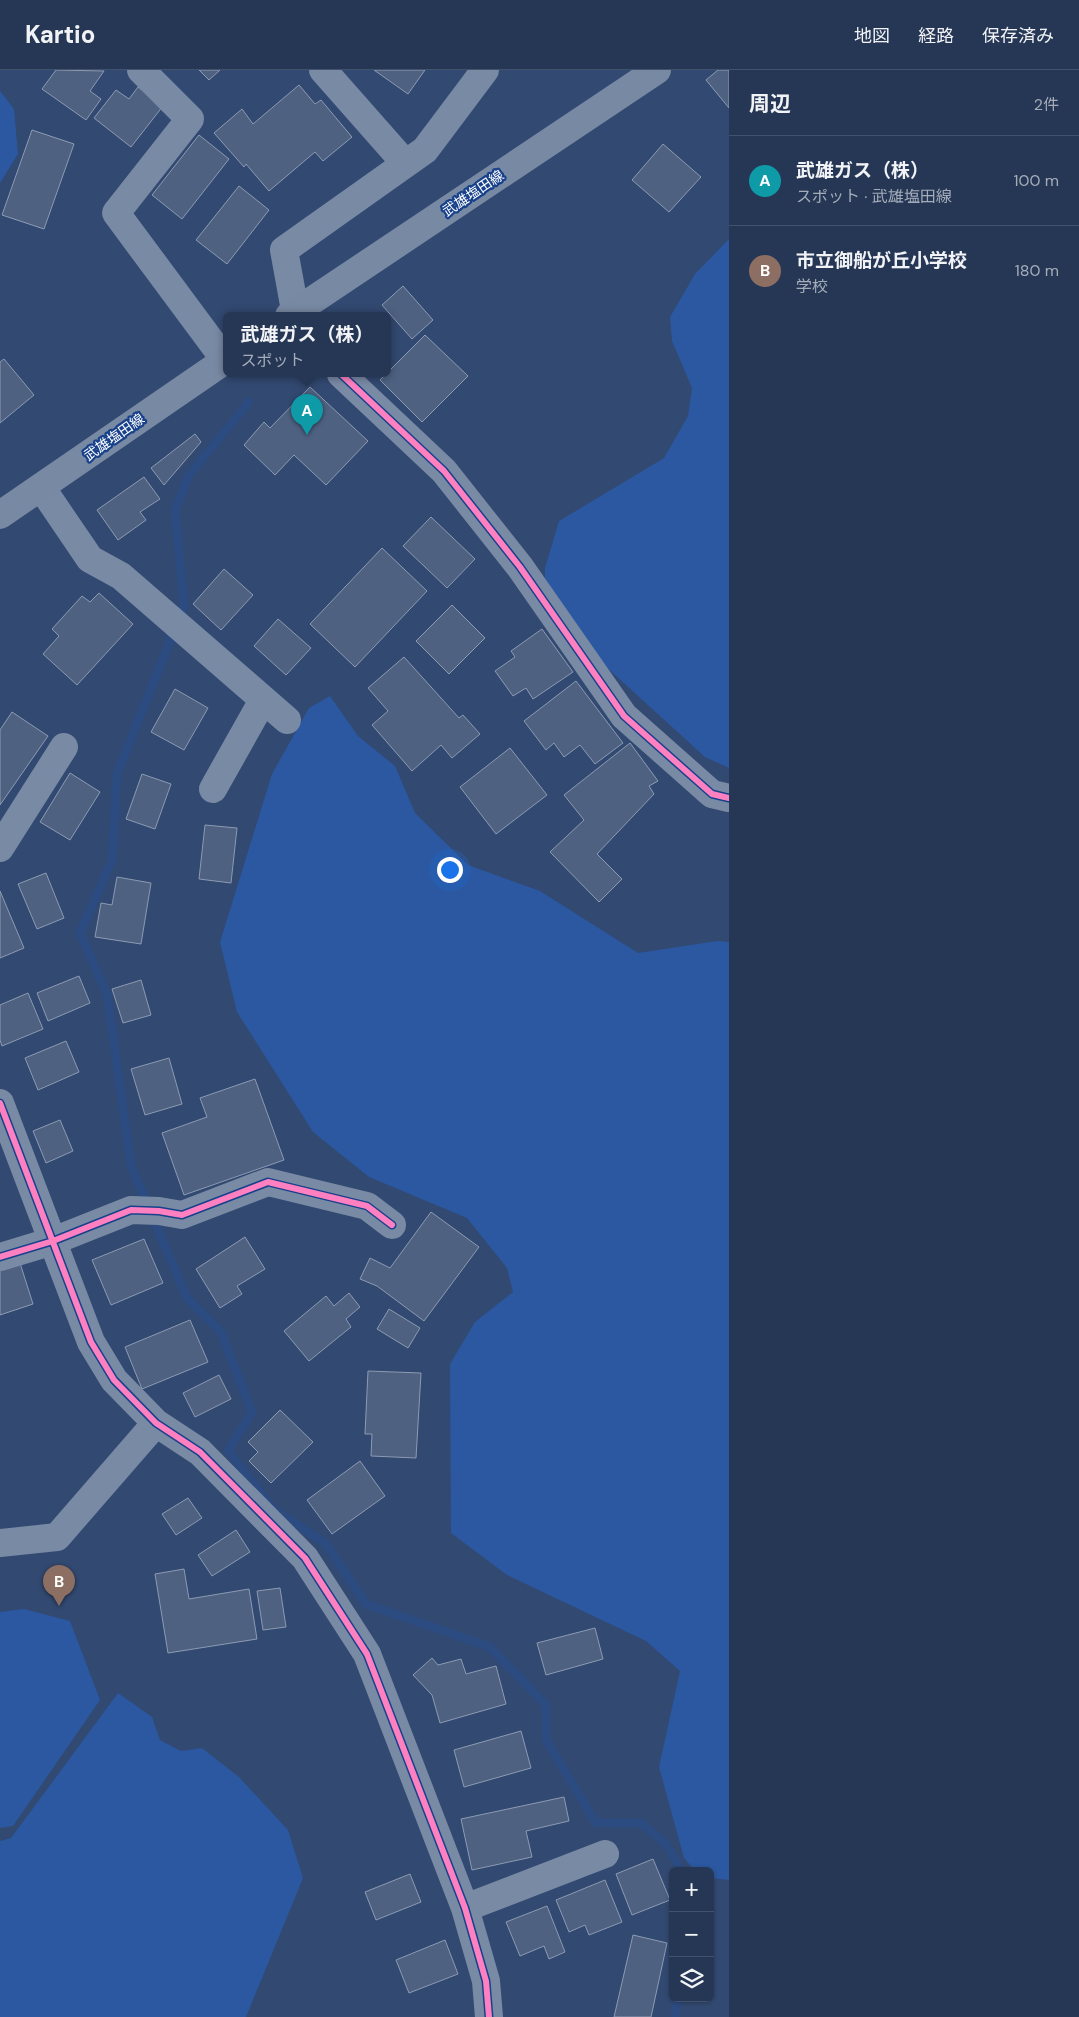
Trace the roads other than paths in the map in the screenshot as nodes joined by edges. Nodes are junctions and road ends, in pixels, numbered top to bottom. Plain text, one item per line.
1 (140, 70) edge
2 (322, 70) edge
3 (485, 70) edge
4 (657, 70) edge
5 (405, 163) junction
6 (293, 312) edge
7 (297, 312) edge
8 (223, 355) edge
9 (223, 361) edge
10 (344, 377) edge
11 (41, 487) junction
12 (0, 515) edge
13 (263, 700) junction
14 (287, 720) dead end
15 (64, 747) dead end
16 (214, 789) dead end
17 (729, 798) edge
18 (0, 848) edge
19 (0, 1103) edge
20 (392, 1225) dead end
21 (53, 1241) junction
22 (0, 1257) edge
23 (156, 1423) junction
24 (0, 1543) edge
25 (605, 1854) dead end
26 (465, 1908) junction
27 (489, 2017) edge

1 - 8 street
2 - 5 street
3 - 5 street
4 - 7 main road, 武雄塩田線
5 - 6 street
9 - 11 main road, 武雄塩田線
10 - 17 street
11 - 12 main road, 武雄塩田線
11 - 13 street
13 - 14 street
13 - 16 street
15 - 18 street
19 - 21 street
20 - 21 street
21 - 22 street
21 - 23 street
23 - 24 street
23 - 26 street
25 - 26 street
26 - 27 street

